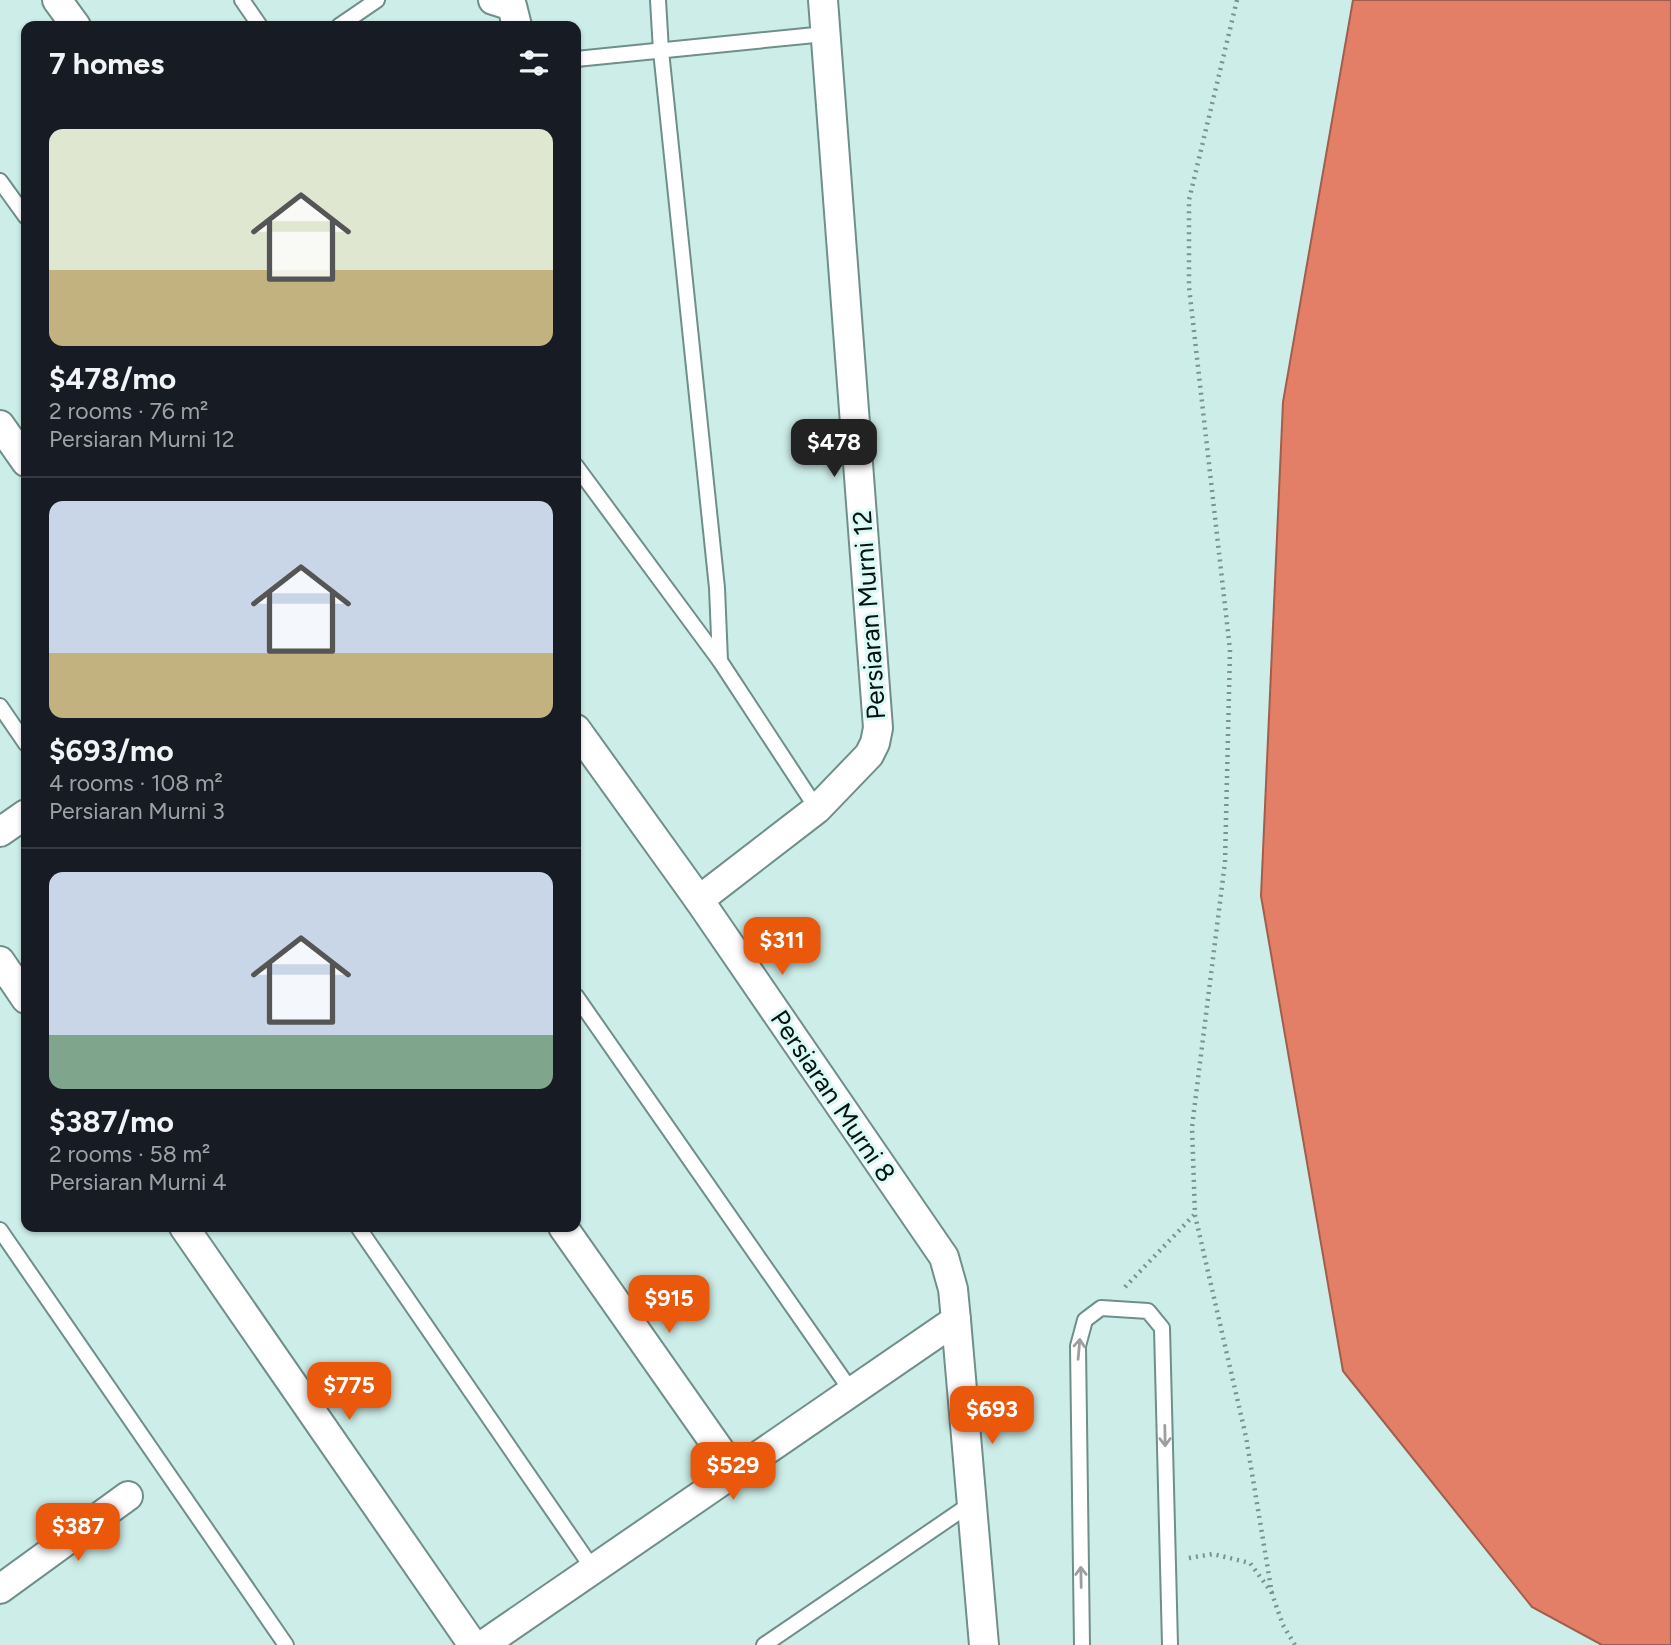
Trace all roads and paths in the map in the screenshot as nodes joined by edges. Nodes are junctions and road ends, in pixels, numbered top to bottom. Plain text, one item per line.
1 (57, 0) edge
2 (242, 0) edge
3 (377, 0) edge
4 (658, 0) edge
5 (823, 0) edge
6 (1237, 0) edge
7 (72, 21) edge
8 (257, 21) edge
9 (346, 21) edge
10 (825, 34) junction
11 (661, 51) junction
12 (581, 59) edge
13 (0, 181) edge
14 (21, 210) edge
15 (0, 425) edge
16 (21, 454) edge
17 (581, 473) edge
18 (720, 661) junction
19 (0, 706) edge
20 (581, 736) edge
21 (21, 737) edge
22 (817, 809) junction
23 (21, 817) edge
24 (0, 832) edge
25 (699, 900) junction
26 (0, 961) edge
27 (21, 992) edge
28 (581, 1003) edge
29 (1195, 1215) junction
30 (0, 1230) edge
31 (187, 1232) edge
32 (361, 1232) edge
33 (567, 1232) edge
34 (1114, 1309) junction
35 (956, 1320) junction
36 (852, 1392) junction
37 (735, 1472) junction
38 (128, 1496) dead end
39 (972, 1503) junction
40 (1168, 1563) junction
41 (593, 1569) junction
42 (0, 1589) edge
43 (1272, 1594) junction
44 (286, 1645) edge
45 (473, 1645) edge
46 (483, 1645) edge
47 (764, 1645) edge
48 (984, 1645) edge
49 (1082, 1645) edge
50 (1170, 1645) edge
51 (1295, 1645) edge

1 - 7 street
2 - 8 lane
3 - 9 lane
4 - 11 lane
5 - 10 street, Persiaran Murni 12
6 - 29 path
10 - 11 lane
10 - 22 street, Persiaran Murni 12
11 - 12 lane
11 - 18 lane
13 - 14 lane
15 - 16 street
17 - 18 lane
18 - 22 lane
19 - 21 lane
20 - 25 street, Persiaran Murni 8
22 - 25 street, Persiaran Murni 12
23 - 24 street
25 - 35 street, Persiaran Murni 8
26 - 27 street
28 - 36 lane
29 - 34 path
29 - 43 path
30 - 44 lane
31 - 45 street
32 - 41 lane
33 - 37 street
34 -> 40 lane
49 -> 34 lane
35 - 36 street
35 - 39 street, Persiaran Murni 8
36 - 37 street
37 - 41 street
38 - 42 street
39 - 47 lane
39 - 48 street, Persiaran Murni 8
40 - 43 path
40 - 50 lane
41 - 46 street
43 - 51 path

